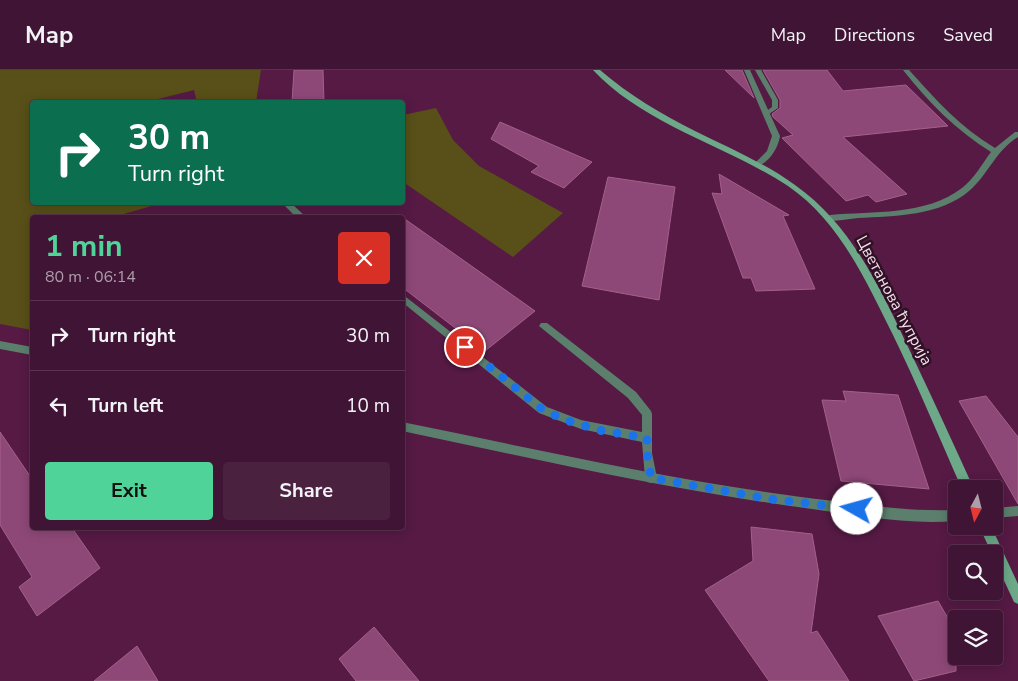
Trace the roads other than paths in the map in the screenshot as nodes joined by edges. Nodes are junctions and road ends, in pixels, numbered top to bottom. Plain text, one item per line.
1 (596, 70) edge
2 (746, 70) edge
3 (758, 70) edge
4 (906, 70) edge
5 (767, 113) junction
6 (1018, 134) edge
7 (996, 152) junction
8 (757, 165) junction
9 (288, 205) edge
10 (299, 215) edge
11 (830, 218) junction
12 (405, 299) edge
13 (544, 326) dead end
14 (0, 345) edge
15 (30, 351) edge
16 (405, 427) edge
17 (647, 438) junction
18 (651, 478) junction
19 (964, 480) edge
20 (1018, 510) edge
21 (1003, 512) edge
22 (948, 517) edge
23 (989, 535) edge
24 (1018, 598) edge

1 - 8 street, Цветанова ћуприја
2 - 5 street
3 - 5 street
4 - 7 street
5 - 8 street
6 - 7 street
7 - 11 street
8 - 11 street, Цветанова ћуприја
9 - 10 street
11 - 19 street, Цветанова ћуприја
12 - 17 street
13 - 17 street
14 - 15 street
16 - 18 street
17 - 18 street
18 - 22 street
20 - 21 street
23 - 24 street

